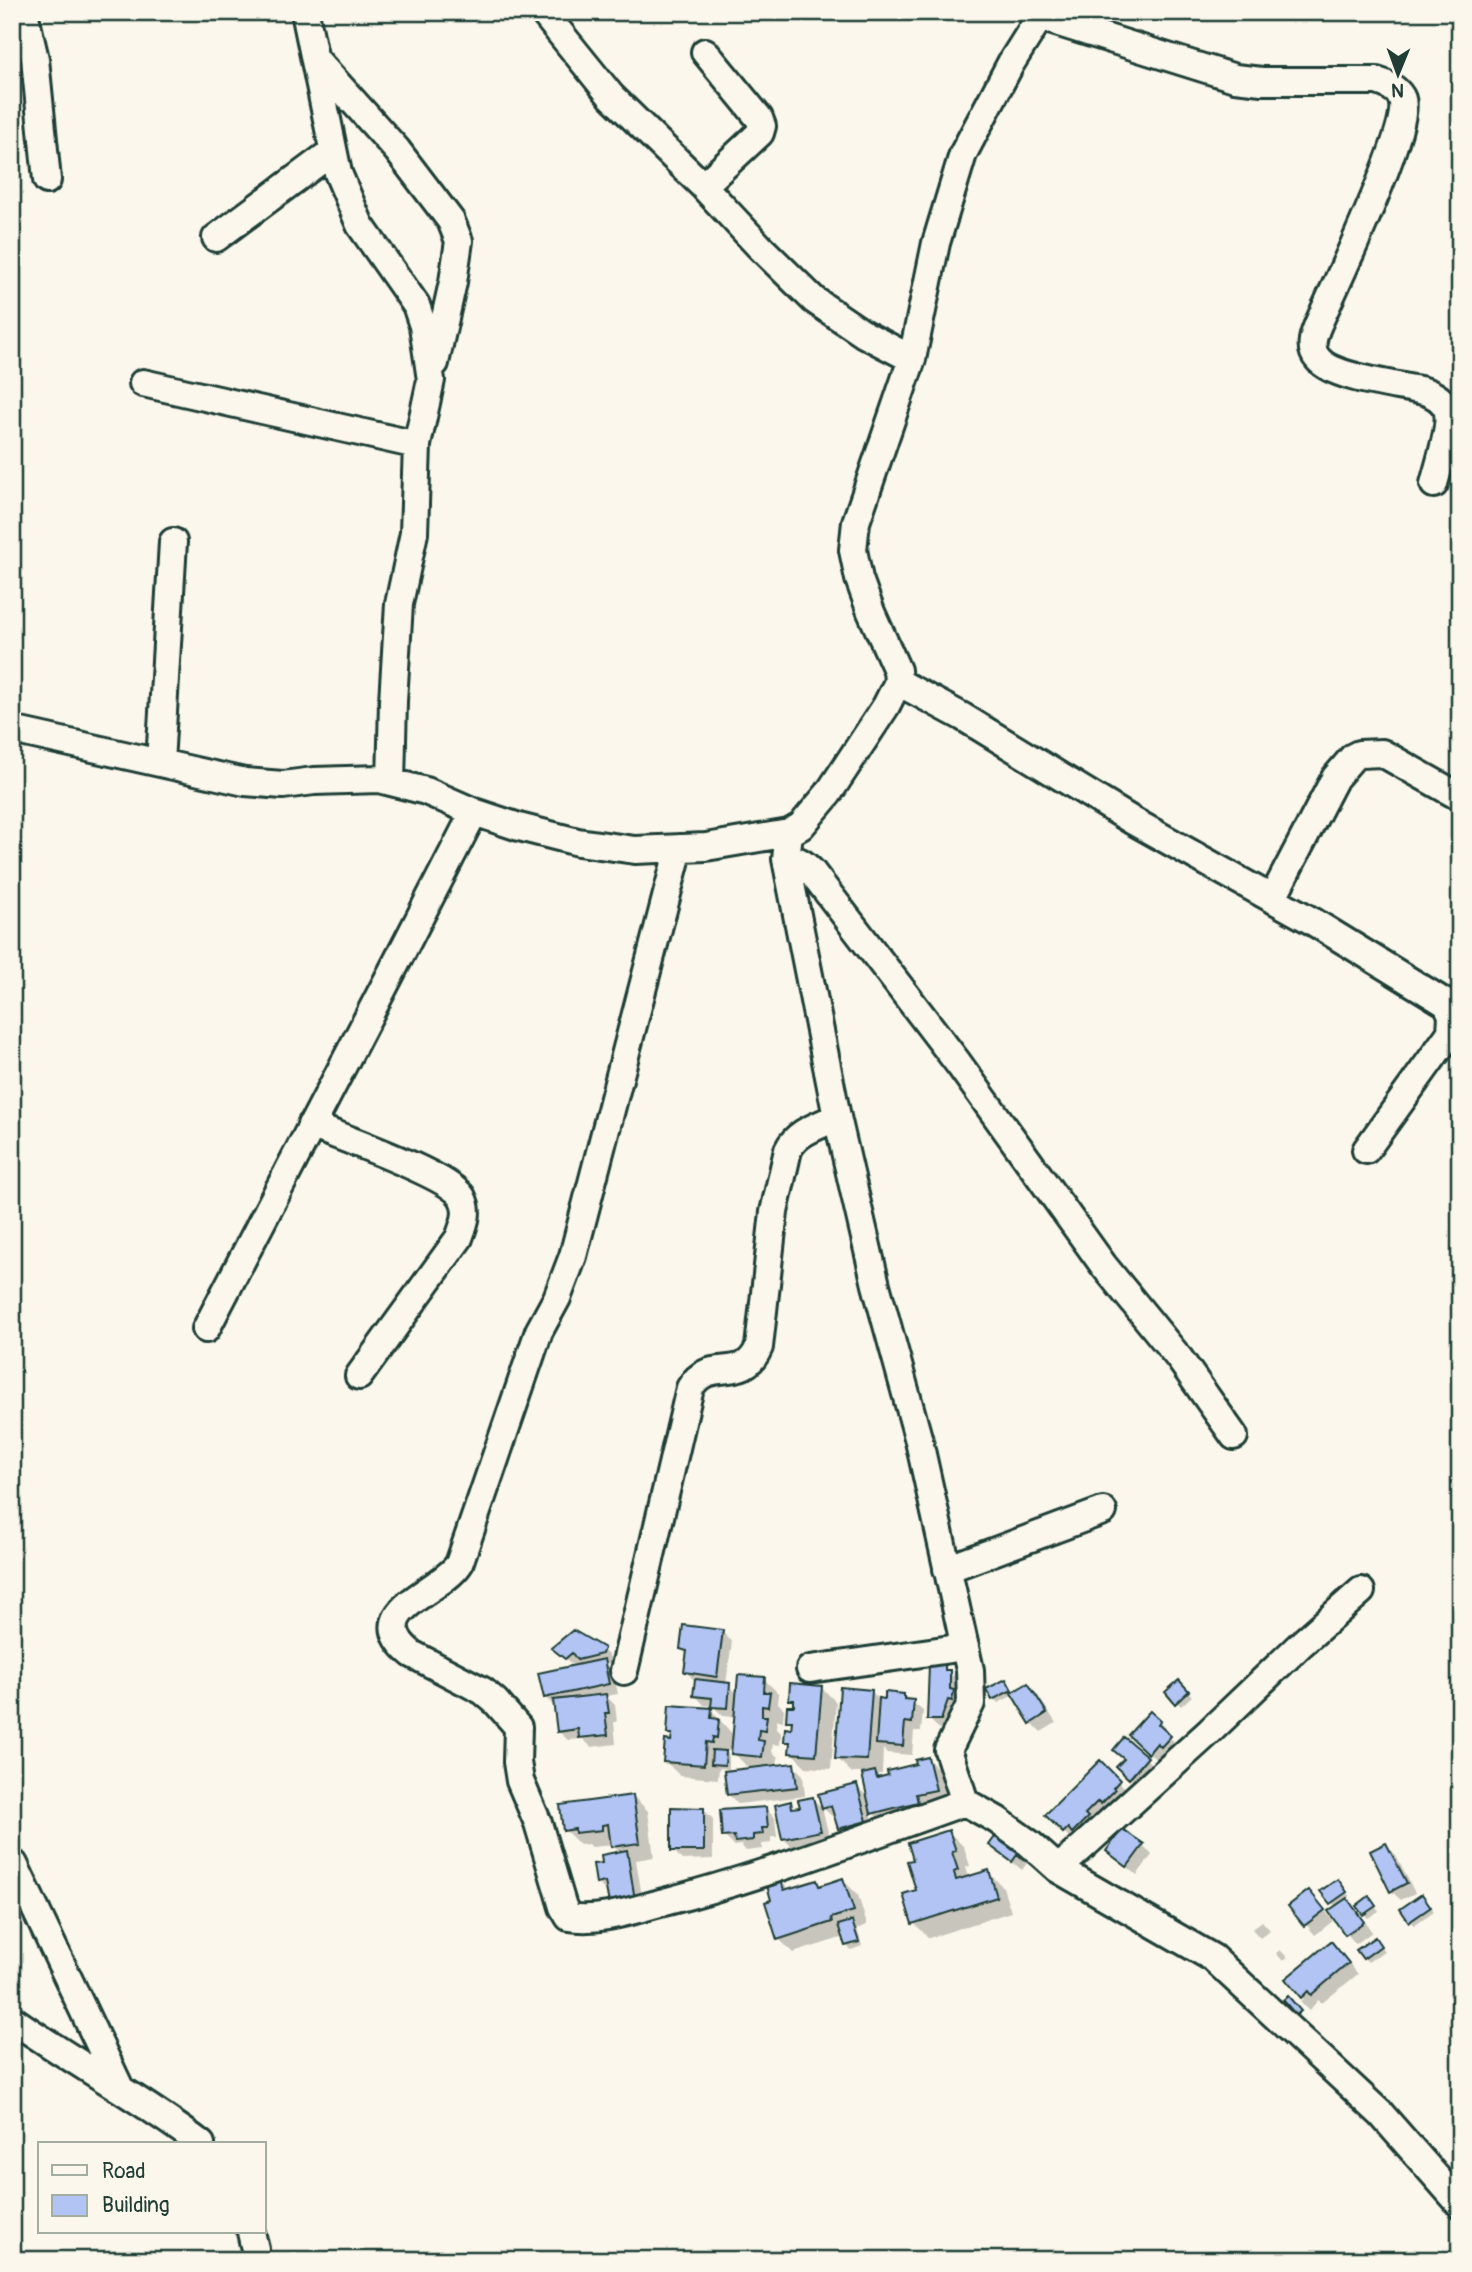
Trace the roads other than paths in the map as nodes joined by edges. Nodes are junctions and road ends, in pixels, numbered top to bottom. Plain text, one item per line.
1 (24, 12) edge
2 (305, 12) edge
3 (543, 12) edge
4 (1041, 15) edge
5 (705, 52) dead end
6 (314, 59) junction
7 (332, 151) junction
8 (47, 180) dead end
9 (703, 187) junction
10 (216, 238) dead end
11 (912, 359) junction
12 (431, 380) junction
13 (144, 383) dead end
14 (417, 445) junction
15 (1434, 484) dead end
16 (173, 542) dead end
17 (898, 682) junction
18 (12, 730) edge
19 (160, 763) junction
20 (391, 782) junction
21 (1460, 797) edge
22 (474, 812) junction
23 (788, 846) junction
24 (679, 848) junction
25 (1272, 899) junction
26 (837, 1117) junction
27 (311, 1125) junction
28 (1366, 1150) dead end
29 (206, 1329) dead end
30 (359, 1376) dead end
31 (1234, 1436) dead end
32 (1103, 1511) dead end
33 (947, 1569) junction
34 (1361, 1591) dead end
35 (965, 1647) junction
36 (810, 1669) dead end
37 (624, 1671) dead end
38 (965, 1802) junction
39 (14, 1864) edge
40 (1058, 1869) junction
41 (12, 2019) edge
42 (120, 2088) junction
43 (198, 2142) edge
44 (1460, 2204) edge
45 (251, 2234) edge
46 (254, 2260) edge

1 - 8 street
2 - 6 street
3 - 9 street
4 - 11 street
4 - 15 street
5 - 9 street
6 - 7 street
6 - 12 street
7 - 10 street
7 - 12 street
9 - 11 street
11 - 17 street
12 - 14 street
13 - 14 street
14 - 20 street
16 - 19 street
17 - 23 street
17 - 25 street
18 - 19 street
19 - 20 street
20 - 22 street
21 - 25 street
22 - 24 street
22 - 27 street
23 - 24 street
23 - 26 street
23 - 31 street
24 - 38 street
25 - 28 street
26 - 33 street
26 - 37 street
27 - 29 street
27 - 30 street
32 - 33 street
33 - 35 street
34 - 40 street
35 - 36 street
35 - 38 street
38 - 40 street
39 - 42 street
40 - 44 street
41 - 42 street
42 - 43 street
45 - 46 street

